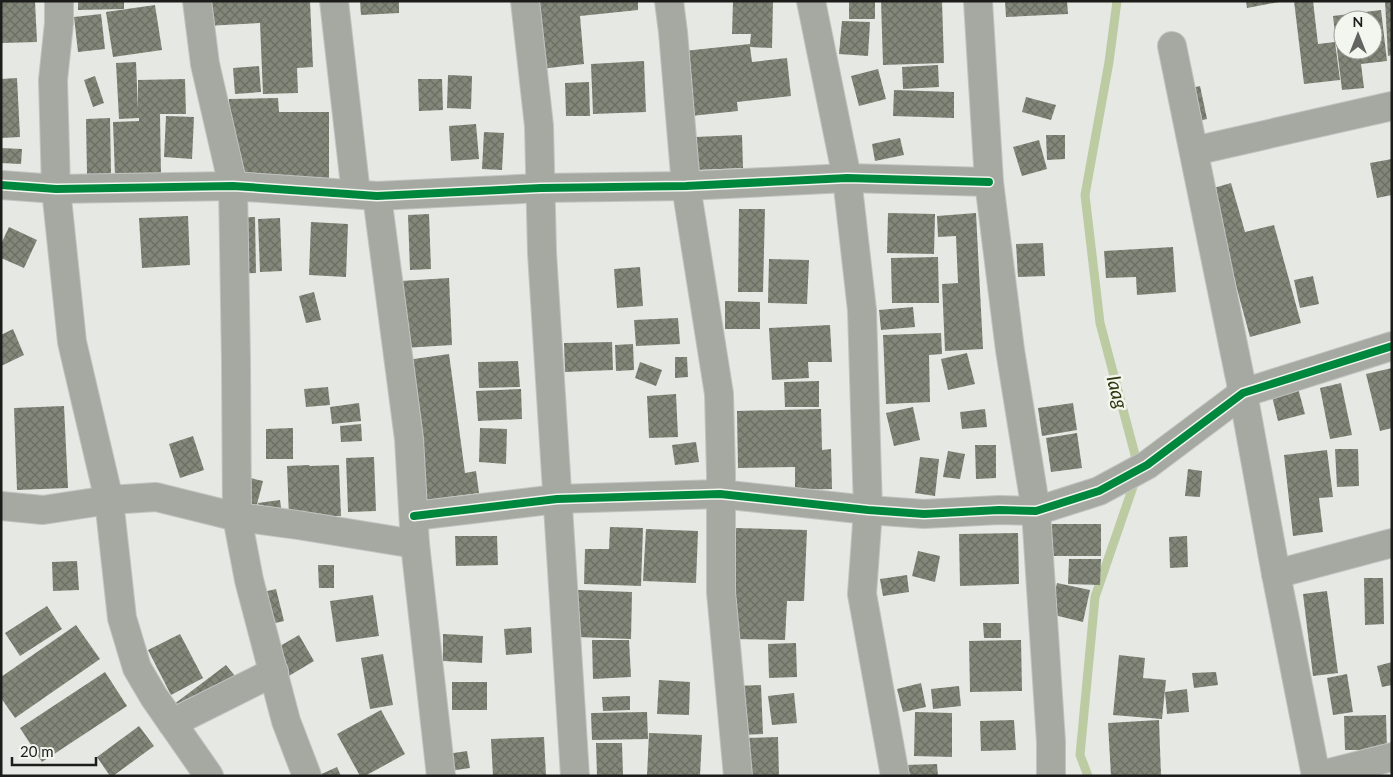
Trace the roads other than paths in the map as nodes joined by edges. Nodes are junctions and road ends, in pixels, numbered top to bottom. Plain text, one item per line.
1 (59, 1) edge
2 (197, 1) edge
3 (334, 1) edge
4 (525, 1) edge
5 (669, 1) edge
6 (811, 1) edge
7 (978, 1) edge
8 (1172, 46) dead end
9 (1392, 106) edge
10 (1194, 151) junction
11 (847, 178) junction
12 (988, 182) junction
13 (1, 185) edge
14 (233, 186) junction
15 (686, 186) junction
16 (541, 188) junction
17 (56, 189) junction
18 (367, 195) junction
19 (1392, 346) edge
20 (1243, 393) junction
21 (720, 494) junction
22 (557, 499) junction
23 (110, 500) junction
24 (1, 506) edge
25 (868, 510) junction
26 (1036, 511) junction
27 (414, 516) junction
28 (237, 518) junction
29 (1392, 543) edge
30 (415, 544) junction
31 (1276, 574) junction
32 (274, 672) junction
33 (172, 723) junction
34 (1392, 757) edge
35 (209, 776) edge
36 (307, 776) edge
37 (441, 776) edge
38 (575, 776) edge
39 (738, 776) edge
40 (896, 776) edge
41 (1051, 776) edge
42 (1316, 776) edge

1 - 17 street
2 - 14 street
3 - 18 street
4 - 16 street
5 - 15 street
6 - 11 street
7 - 12 street
8 - 10 street
9 - 10 street
10 - 20 street
11 - 12 street
11 - 15 street
11 - 25 street
12 - 26 street
13 - 17 street
14 - 17 street
14 - 18 street
14 - 28 street
15 - 16 street
15 - 21 street
16 - 18 street
16 - 22 street
17 - 23 street
18 - 27 street
19 - 20 street
20 - 26 street
20 - 31 street
21 - 22 street
21 - 25 street
21 - 39 street
22 - 27 street
22 - 38 street
23 - 24 street
23 - 28 street
23 - 33 street
25 - 26 street
25 - 40 street
26 - 41 street
27 - 30 street
28 - 30 street
28 - 32 street
29 - 31 street
30 - 37 street
31 - 42 street
32 - 33 street
32 - 36 street
33 - 35 street
34 - 42 street

